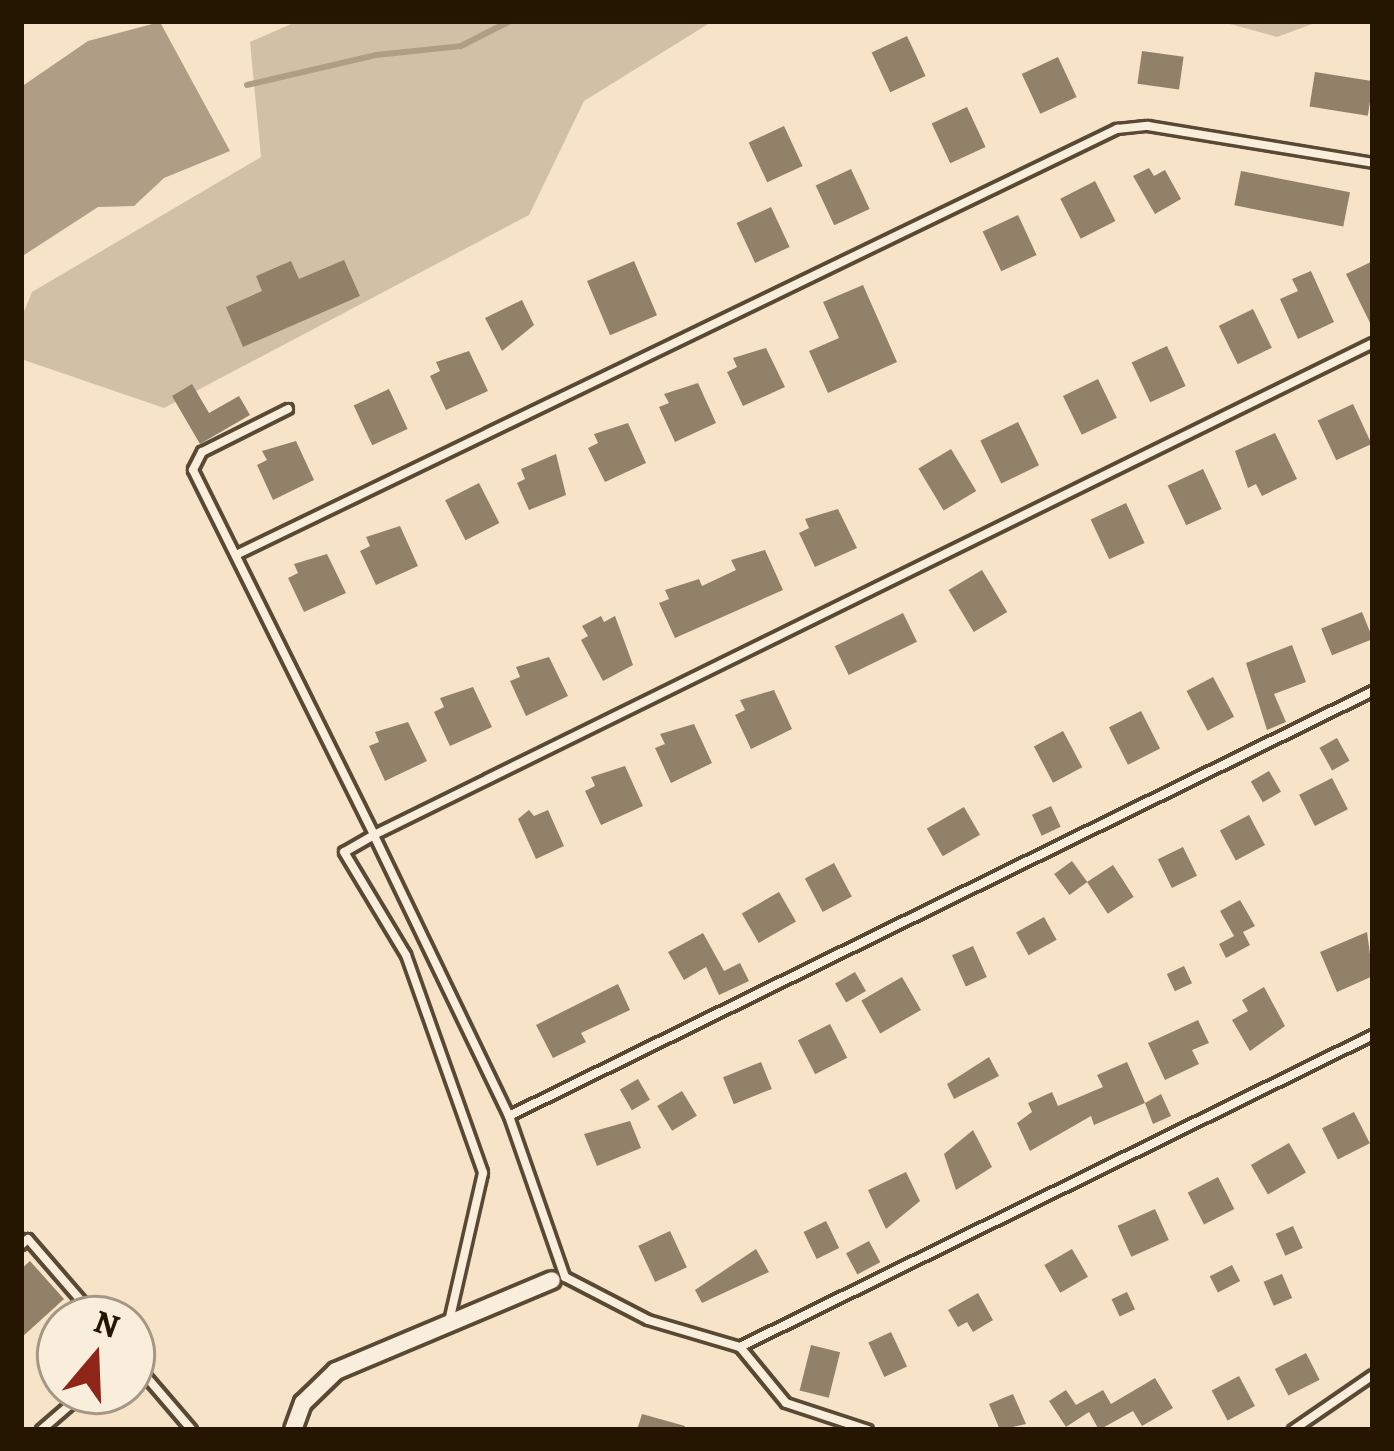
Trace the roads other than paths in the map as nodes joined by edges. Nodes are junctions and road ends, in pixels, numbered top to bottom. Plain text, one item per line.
1 (1373, 163) edge
2 (1373, 343) edge
3 (288, 410) dead end
4 (236, 555) junction
5 (1373, 691) edge
6 (374, 836) junction
7 (1373, 1035) edge
8 (509, 1116) junction
9 (21, 1245) edge
10 (558, 1278) junction
11 (76, 1295) edge
12 (448, 1328) junction
13 (740, 1347) junction
14 (1373, 1375) edge
15 (156, 1388) edge
16 (191, 1430) edge
17 (292, 1430) edge
18 (868, 1430) edge
19 (1293, 1430) edge

1 - 4 lane
2 - 6 lane
3 - 4 lane
4 - 6 lane
5 - 8 lane
6 - 8 lane
6 - 12 lane
7 - 13 lane
8 - 10 lane
9 - 11 lane
10 - 12 street
10 - 13 lane
12 - 17 street
13 - 18 lane
14 - 19 lane
15 - 16 lane

